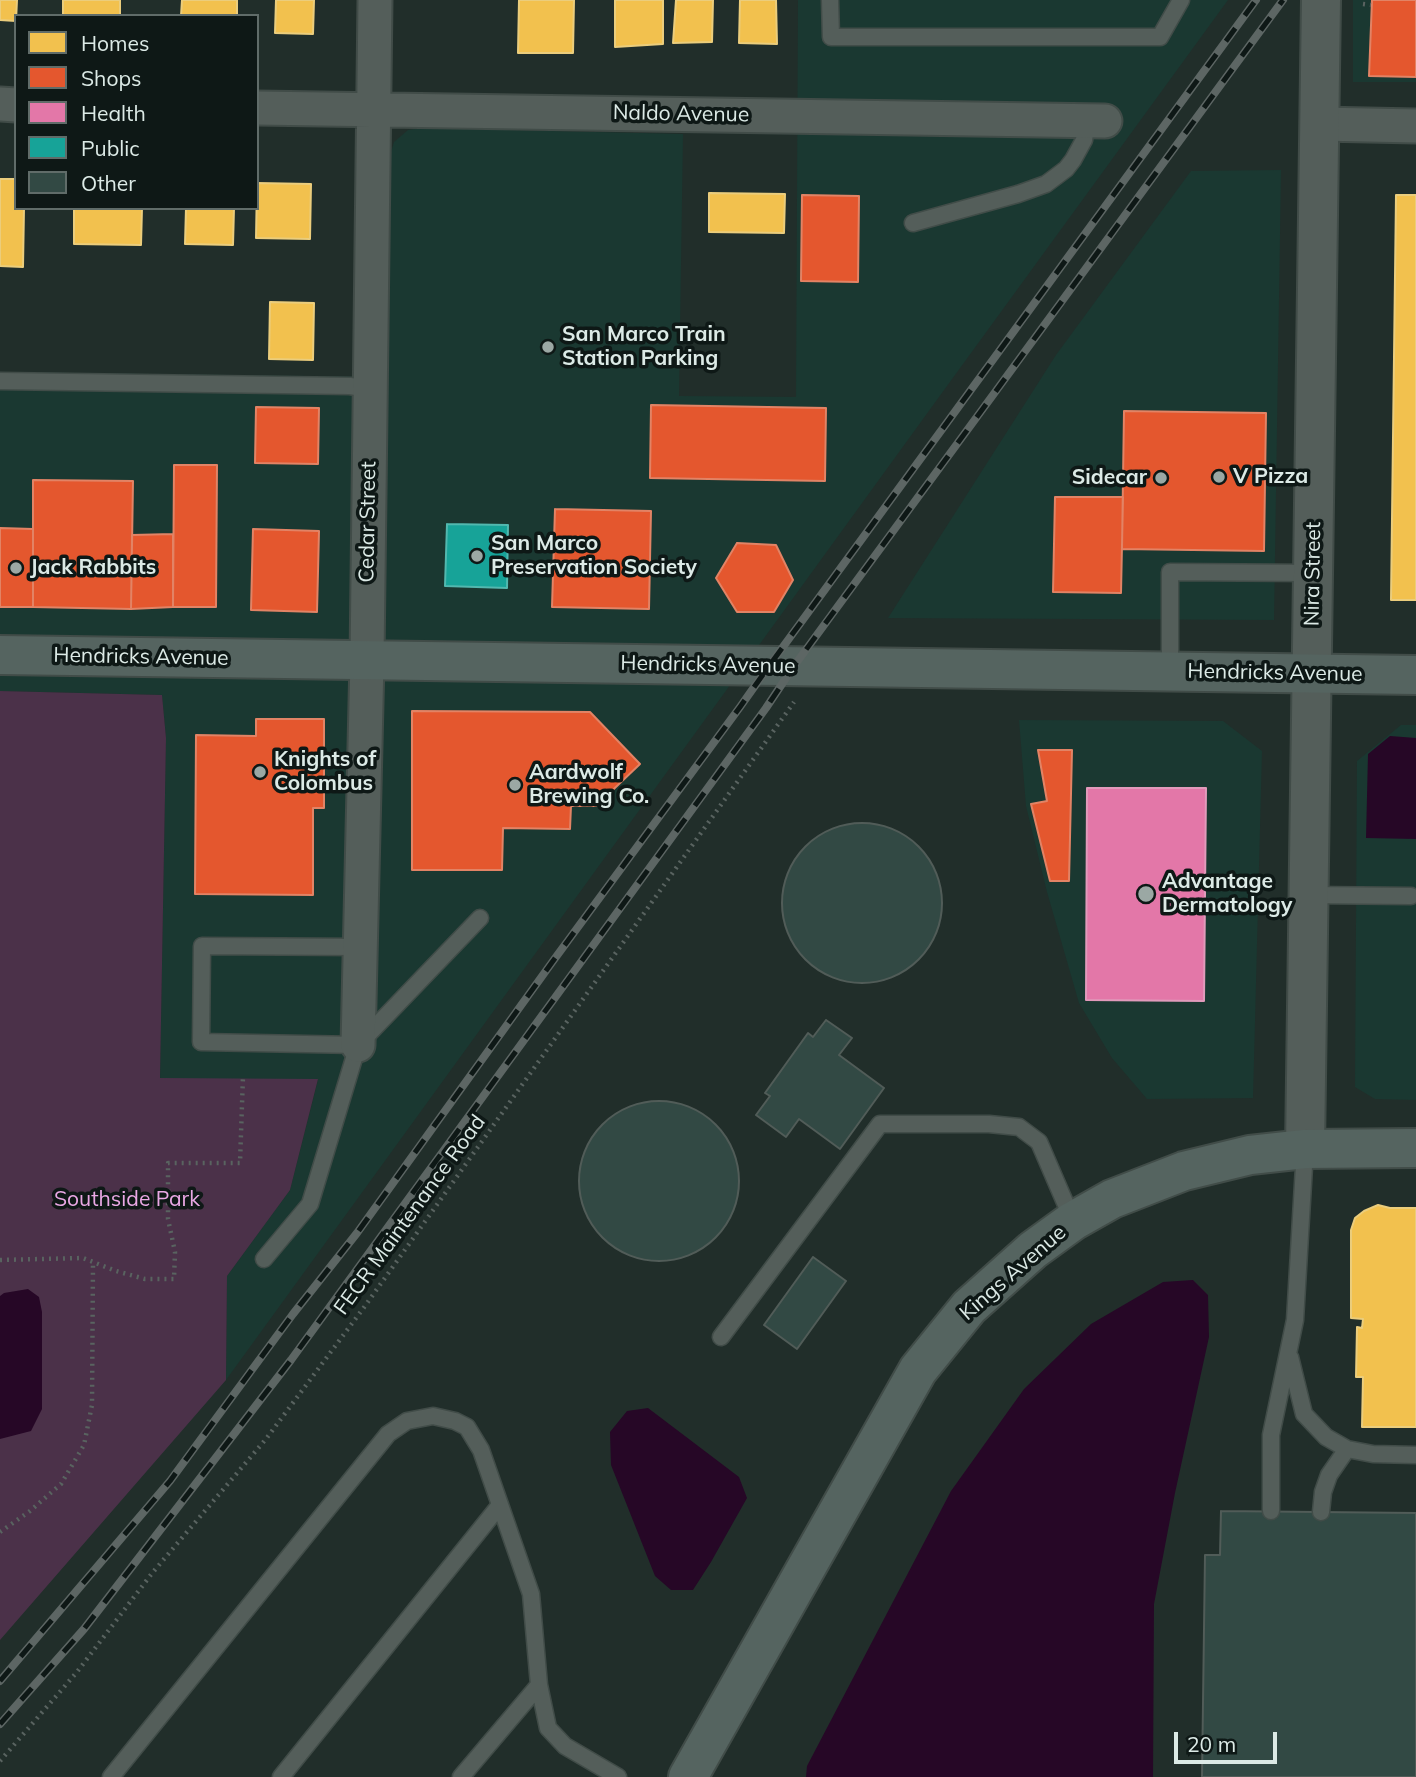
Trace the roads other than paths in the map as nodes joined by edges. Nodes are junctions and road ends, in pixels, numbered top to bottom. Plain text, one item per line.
1 (375, 0) edge
2 (830, 0) edge
3 (1181, 0) edge
4 (1321, 0) edge
5 (259, 108) edge
6 (374, 110) junction
7 (1096, 121) joint
8 (1320, 124) junction
9 (1416, 126) edge
10 (913, 223) dead end
11 (0, 382) edge
12 (370, 389) junction
13 (1313, 573) junction
14 (0, 655) edge
15 (367, 660) junction
16 (1170, 672) junction
17 (1312, 674) junction
18 (1416, 675) edge
19 (1309, 895) junction
20 (1411, 896) dead end
21 (480, 918) dead end
22 (360, 947) junction
23 (358, 1045) junction
24 (1416, 1148) edge
25 (1305, 1149) junction
26 (1073, 1221) junction
27 (264, 1259) dead end
28 (721, 1337) dead end
29 (1289, 1352) junction
30 (1348, 1449) junction
31 (1416, 1455) edge
32 (500, 1504) junction
33 (1271, 1511) dead end
34 (1321, 1512) dead end
35 (539, 1685) junction
36 (694, 1773) edge
37 (111, 1777) edge
38 (281, 1777) edge
39 (461, 1777) edge
40 (618, 1777) edge

1 - 6 street, Cedar Street
2 - 3 lane
4 - 8 street, Nira Street
5 - 6 street, Naldo Avenue
6 - 7 street, Naldo Avenue
6 - 12 street, Cedar Street
7 - 10 lane
8 - 9 street
8 - 13 street, Nira Street
11 - 12 lane
12 - 15 street, Cedar Street
13 - 16 lane
13 - 17 street, Nira Street
14 - 15 main road, Hendricks Avenue
15 - 16 main road, Hendricks Avenue
15 - 22 street, Cedar Street
16 - 17 main road, Hendricks Avenue
17 - 18 main road, Hendricks Avenue
17 - 19 street, Nira Street
19 - 20 lane
19 - 25 street, Nira Street
21 - 23 lane
22 - 23 street, Cedar Street
22 - 23 lane
23 - 27 lane
24 - 25 main road, Kings Avenue
25 - 26 main road, Kings Avenue
25 - 29 lane
26 - 28 lane
26 - 36 main road, Kings Avenue
29 - 30 lane
29 - 33 lane
30 - 31 lane
30 - 34 lane
32 - 35 lane
32 - 37 lane
32 - 38 lane
35 - 39 lane
35 - 40 lane

